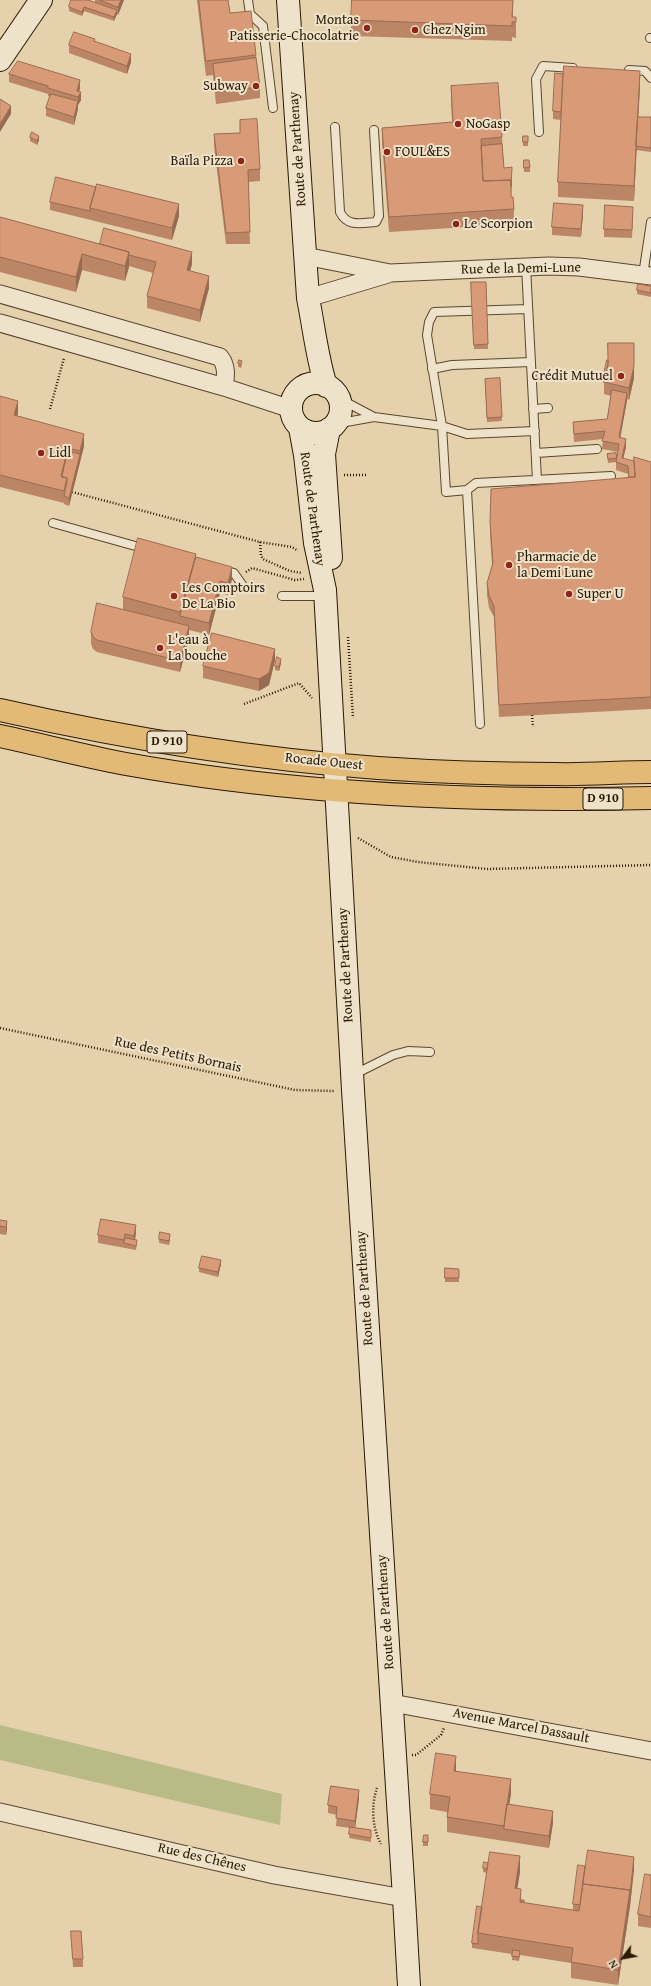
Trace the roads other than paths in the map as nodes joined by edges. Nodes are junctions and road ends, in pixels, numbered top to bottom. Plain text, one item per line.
1 (41, 0) edge
2 (248, 0) edge
3 (288, 0) edge
4 (0, 60) edge
5 (582, 68) edge
6 (622, 70) edge
7 (651, 78) edge
8 (273, 108) dead end
9 (335, 127) dead end
10 (374, 130) dead end
11 (539, 132) dead end
12 (651, 222) edge
13 (305, 256) junction
14 (526, 266) junction
15 (390, 273) junction
16 (647, 276) edge
17 (0, 294) edge
18 (308, 298) junction
19 (528, 309) junction
20 (0, 323) edge
21 (531, 362) junction
22 (432, 369) junction
23 (224, 387) junction
24 (301, 388) junction
25 (332, 392) junction
26 (548, 408) dead end
27 (534, 409) junction
28 (374, 417) junction
29 (295, 418) junction
30 (442, 426) junction
31 (332, 427) junction
32 (535, 431) junction
33 (597, 449) dead end
34 (536, 453) junction
35 (611, 476) dead end
36 (537, 480) junction
37 (467, 490) junction
38 (52, 523) dead end
39 (151, 550) edge
40 (212, 566) edge
41 (241, 582) road end
42 (325, 593) junction
43 (282, 596) dead end
44 (0, 710) edge
45 (480, 724) dead end
46 (0, 736) edge
47 (336, 764) junction
48 (651, 772) edge
49 (337, 791) junction
50 (651, 798) edge
51 (430, 1052) dead end
52 (353, 1083) junction
53 (392, 1703) junction
54 (651, 1751) edge
55 (0, 1812) edge
56 (404, 1898) junction
57 (409, 1986) edge

1 - 4 main road
2 - 8 lane
3 - 13 main road, Route de Parthenay
5 - 11 lane
6 - 7 lane
9 - 10 lane
12 - 16 lane
13 - 15 street, Rue de la Demi-Lune
13 - 18 main road, Route de Parthenay
14 - 15 street, Rue de la Demi-Lune
14 - 16 street, Rue de la Demi-Lune
14 - 19 lane
15 - 18 street, Rue de la Demi-Lune
17 - 23 street
18 - 24 main road, Route de Parthenay
18 - 25 main road, Route de Parthenay
19 - 21 lane
19 - 22 lane
20 - 23 street
21 - 22 lane
21 - 27 lane
22 - 30 lane
23 - 29 street
24 - 25 main road
24 - 29 main road
25 - 28 lane
25 - 31 main road
26 - 27 lane
27 - 32 lane
28 - 30 lane
28 - 31 lane
29 - 31 main road
29 - 42 main road, Route de Parthenay
30 - 32 lane
30 - 37 lane
31 - 42 main road, Route de Parthenay
32 - 34 lane
33 - 34 lane
34 - 36 lane
35 - 36 lane
36 - 37 lane
37 - 45 lane
38 - 39 lane
40 - 41 lane
42 - 43 lane
42 - 47 main road, Route de Parthenay
44 - 47 main road, Rocade Ouest / D 910
46 - 49 main road, D 910
47 - 48 main road, Rocade Ouest / D 910
47 - 49 main road, Route de Parthenay
49 - 50 main road, Rocade Ouest / D 910
49 - 52 main road, Route de Parthenay
51 - 52 lane
52 - 53 main road, Route de Parthenay
53 - 54 street, Avenue Marcel Dassault
53 - 56 main road, Route de Parthenay
55 - 56 street, Rue des Chênes
56 - 57 main road, Route de Parthenay

